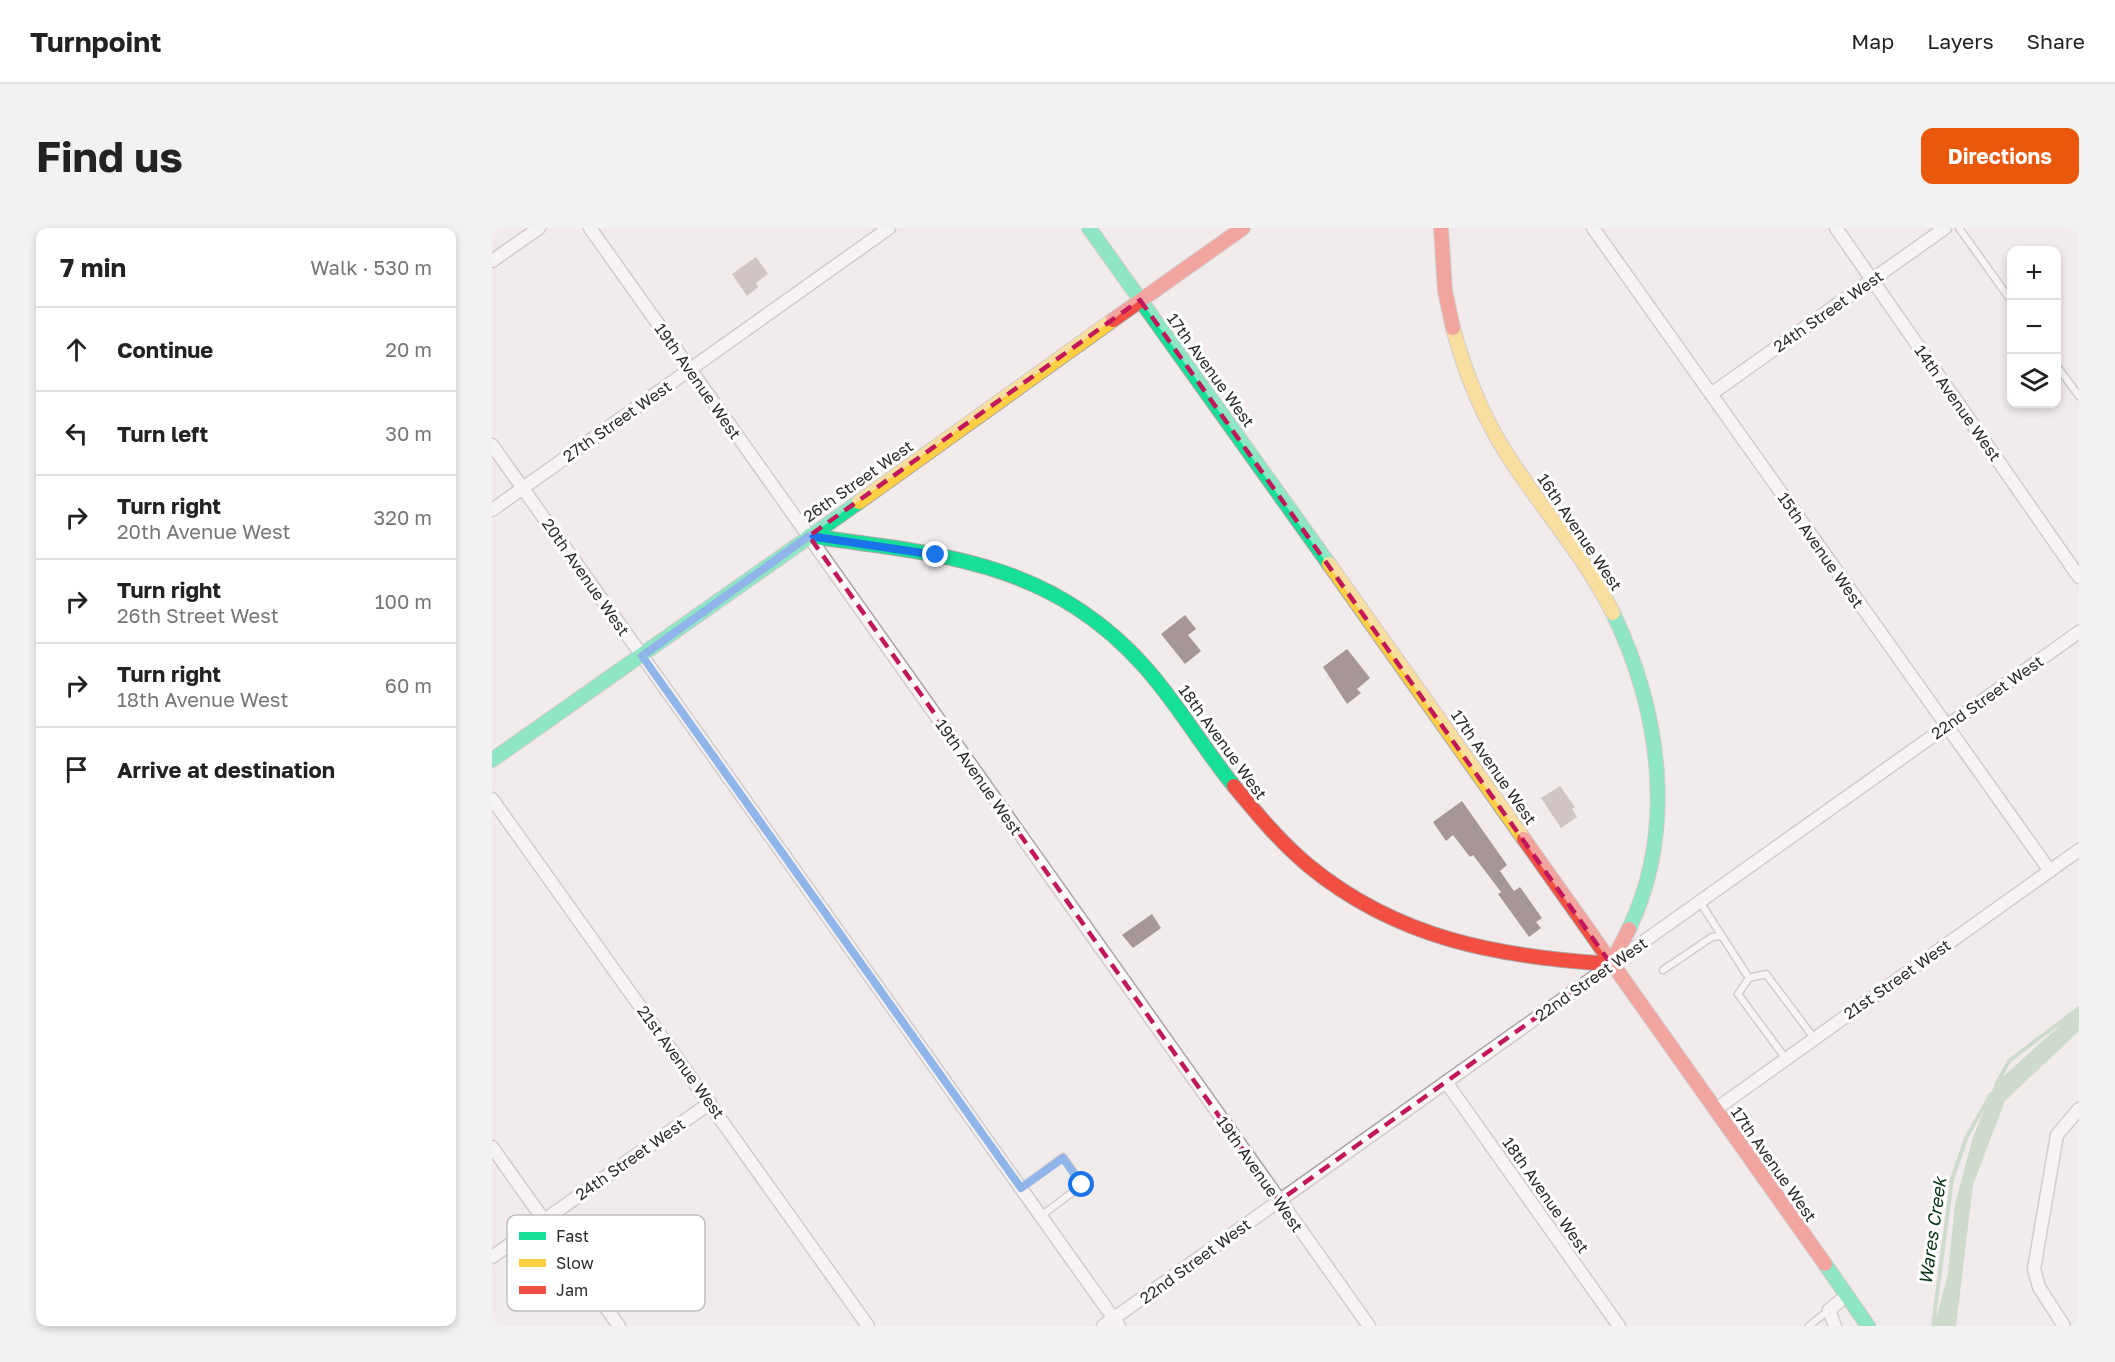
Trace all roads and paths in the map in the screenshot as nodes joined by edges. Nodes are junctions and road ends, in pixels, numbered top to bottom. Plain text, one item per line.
1 (539, 228) edge
2 (590, 228) edge
3 (889, 228) edge
4 (1089, 228) edge
5 (1243, 228) edge
6 (1441, 228) edge
7 (1593, 228) edge
8 (1836, 228) edge
9 (1945, 228) edge
10 (1959, 228) edge
11 (492, 261) edge
12 (1872, 279) junction
13 (1140, 300) junction
14 (2011, 300) edge
15 (690, 370) junction
16 (2061, 372) edge
17 (1711, 394) junction
18 (2079, 396) edge
19 (492, 445) edge
20 (523, 488) junction
21 (492, 510) edge
22 (809, 536) junction
23 (2079, 577) edge
24 (2079, 632) edge
25 (642, 656) junction
26 (1946, 726) junction
27 (492, 760) edge
28 (492, 799) edge
29 (2079, 850) edge
30 (2050, 871) junction
31 (1700, 902) junction
32 (1720, 936) junction
33 (1611, 964) junction
34 (1663, 970) dead end
35 (1749, 978) junction
36 (1814, 1038) junction
37 (1786, 1059) junction
38 (1446, 1082) junction
39 (710, 1103) junction
40 (2079, 1108) edge
41 (1716, 1109) junction
42 (492, 1147) edge
43 (1021, 1188) junction
44 (1279, 1201) junction
45 (540, 1215) edge
46 (551, 1215) edge
47 (1041, 1216) junction
48 (507, 1246) edge
49 (492, 1257) edge
50 (1846, 1296) junction
51 (1829, 1310) junction
52 (608, 1311) edge
53 (1112, 1324) edge
54 (619, 1326) edge
55 (868, 1326) edge
56 (1369, 1326) edge
57 (1619, 1326) edge
58 (1809, 1326) edge
59 (1835, 1326) edge
60 (1868, 1326) edge
61 (2064, 1326) edge

1 - 11 street
2 - 15 street, 19th Avenue West
3 - 15 street, 27th Street West
4 - 13 street, 17th Avenue West
5 - 13 street, 26th Street West
6 - 33 street, 16th Avenue West
7 - 17 street, 15th Avenue West
8 - 12 street, 14th Avenue West
9 - 12 street, 24th Street West
10 - 14 lane
12 - 17 street, 24th Street West
12 - 23 street, 14th Avenue West
13 - 22 street, 26th Street West
13 - 33 street, 17th Avenue West
15 - 20 street, 27th Street West
15 - 22 street, 19th Avenue West
16 - 18 lane
17 - 26 street, 15th Avenue West
19 - 20 street, 20th Avenue West
20 - 21 street, 27th Street West
20 - 25 street, 20th Avenue West
22 - 25 street, 26th Street West
22 - 33 street, 18th Avenue West
22 - 44 street, 19th Avenue West
24 - 26 street, 22nd Street West
25 - 27 street, 26th Street West
25 - 43 street, 20th Avenue West
26 - 30 street, 15th Avenue West
26 - 31 street, 22nd Street West
28 - 39 street, 21st Avenue West
29 - 30 street, 21st Street West
30 - 36 street, 21st Street West
31 - 32 lane
31 - 33 street, 22nd Street West
32 - 34 lane
32 - 35 lane
33 - 38 street, 22nd Street West
33 - 41 street, 17th Avenue West
35 - 36 lane
35 - 37 lane
36 - 37 street, 21st Street West
37 - 41 street, 21st Street West
38 - 44 street, 22nd Street West
38 - 57 street, 18th Avenue West
39 - 46 street, 24th Street West
39 - 55 street, 21st Avenue West
40 - 61 street
41 - 50 street, 17th Avenue West
42 - 45 street
43 - 47 street, 20th Avenue West
43 - 47 lane
44 - 53 street, 22nd Street West
44 - 56 street, 19th Avenue West
47 - 53 street, 20th Avenue West
48 - 49 street, 24th Street West
50 - 51 street
50 - 60 street, 17th Avenue West
51 - 58 lane
51 - 59 street
52 - 54 street

